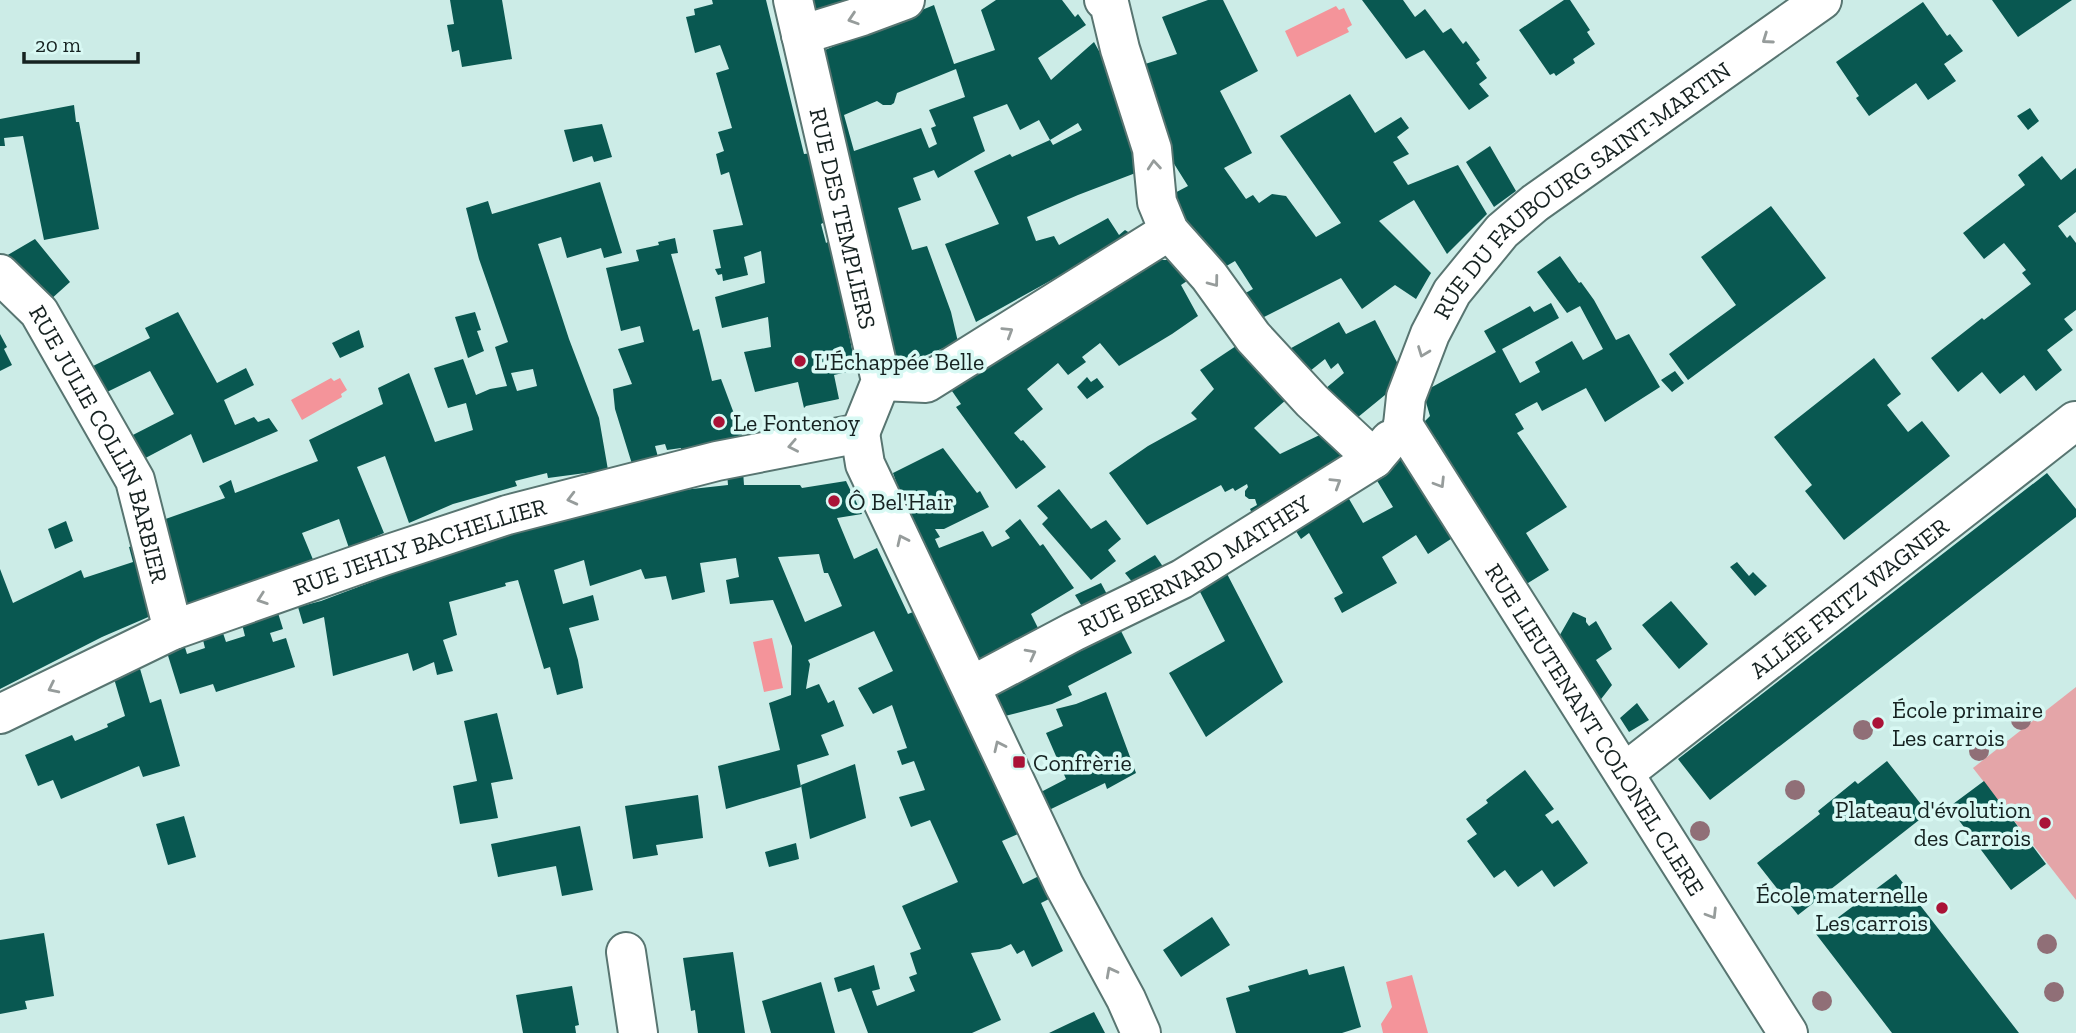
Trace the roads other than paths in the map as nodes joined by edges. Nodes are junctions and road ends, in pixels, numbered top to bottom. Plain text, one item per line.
1 (905, 0) edge
2 (1104, 0) edge
3 (1822, 0) edge
4 (797, 18) edge
5 (1169, 231) junction
6 (0, 274) edge
7 (881, 382) junction
8 (2075, 421) edge
9 (1403, 425) junction
10 (860, 433) junction
11 (1374, 459) junction
12 (173, 630) junction
13 (971, 686) junction
14 (0, 714) edge
15 (1624, 773) junction
16 (626, 952) dead end
17 (638, 1033) edge
18 (1141, 1033) edge
19 (1788, 1033) edge

1 -> 4 street
5 -> 2 street
3 -> 9 street, RUE DU FAUBOURG SAINT-MARTIN
4 - 7 street, RUE DES TEMPLIERS
7 -> 5 street
5 -> 11 street
6 - 12 street, RUE JULIE COLLIN BARBIER
7 - 10 street
8 - 15 street, ALLÉE FRITZ WAGNER
9 - 11 street, RUE BERNARD MATHEY
9 -> 15 street, RUE LIEUTENANT COLONEL CLERE
10 -> 12 street, RUE JEHLY BACHELLIER
13 -> 10 street
13 -> 11 street, RUE BERNARD MATHEY
12 -> 14 street, RUE JEHLY BACHELLIER
18 -> 13 street
15 -> 19 street, RUE LIEUTENANT COLONEL CLERE
16 - 17 street

